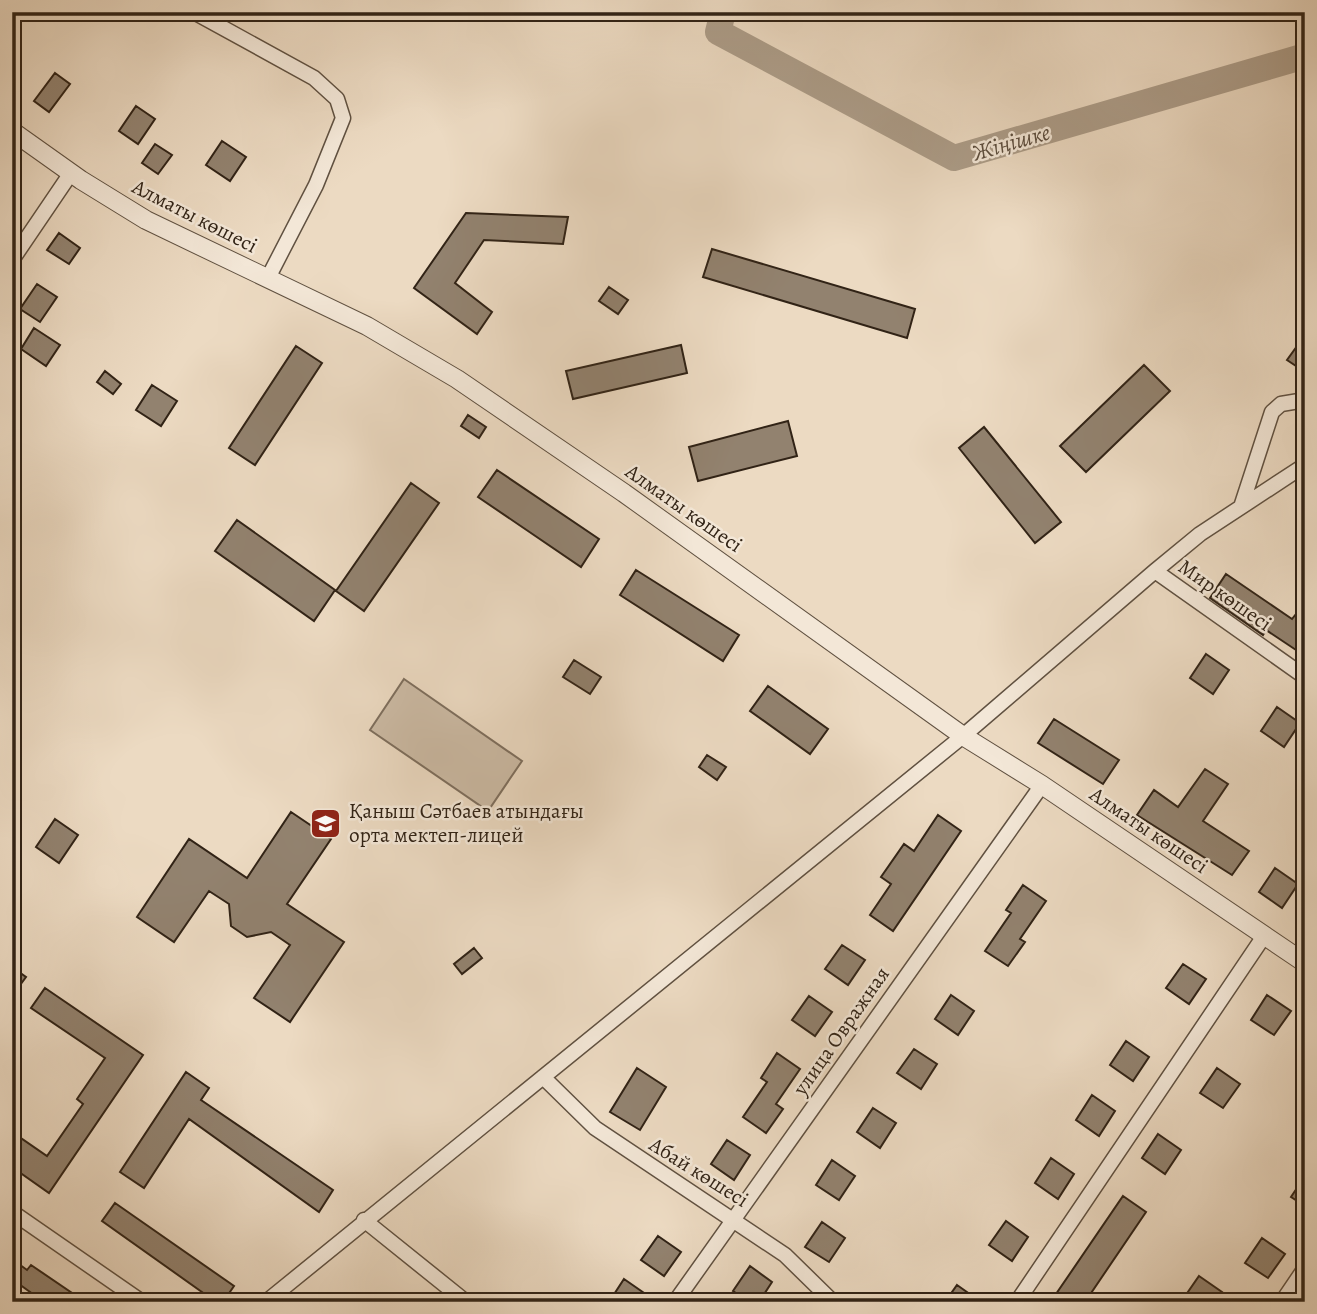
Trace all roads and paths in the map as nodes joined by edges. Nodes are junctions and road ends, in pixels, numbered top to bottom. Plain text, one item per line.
1 (194, 12) edge
2 (12, 131) edge
3 (71, 173) junction
4 (12, 260) edge
5 (268, 278) junction
6 (1305, 400) edge
7 (1305, 465) edge
8 (1241, 507) junction
9 (1155, 570) junction
10 (1305, 677) edge
11 (962, 736) junction
12 (1042, 785) junction
13 (1264, 936) junction
14 (1305, 963) edge
15 (542, 1077) junction
16 (12, 1212) edge
17 (734, 1218) junction
18 (364, 1220) junction
19 (1305, 1268) edge
20 (142, 1302) edge
21 (266, 1302) edge
22 (466, 1302) edge
23 (675, 1302) edge
24 (833, 1302) edge
25 (1017, 1302) edge
26 (1282, 1302) edge

1 - 5 street
2 - 3 street, Алматы көшесі
3 - 4 street
3 - 5 street, Алматы көшесі
5 - 11 street, Алматы көшесі
6 - 8 street
7 - 8 street
8 - 9 street
9 - 10 street, Мир көшесі
9 - 11 street
11 - 12 street, Алматы көшесі
11 - 15 street
12 - 13 street, Алматы көшесі
12 - 17 street, улица Овражная
13 - 14 street, Алматы көшесі
13 - 25 street
15 - 17 street, Абай көшесі
15 - 18 street
16 - 20 street
17 - 23 street, улица Овражная
17 - 24 street, Абай көшесі
18 - 21 street
18 - 22 street
19 - 26 street

